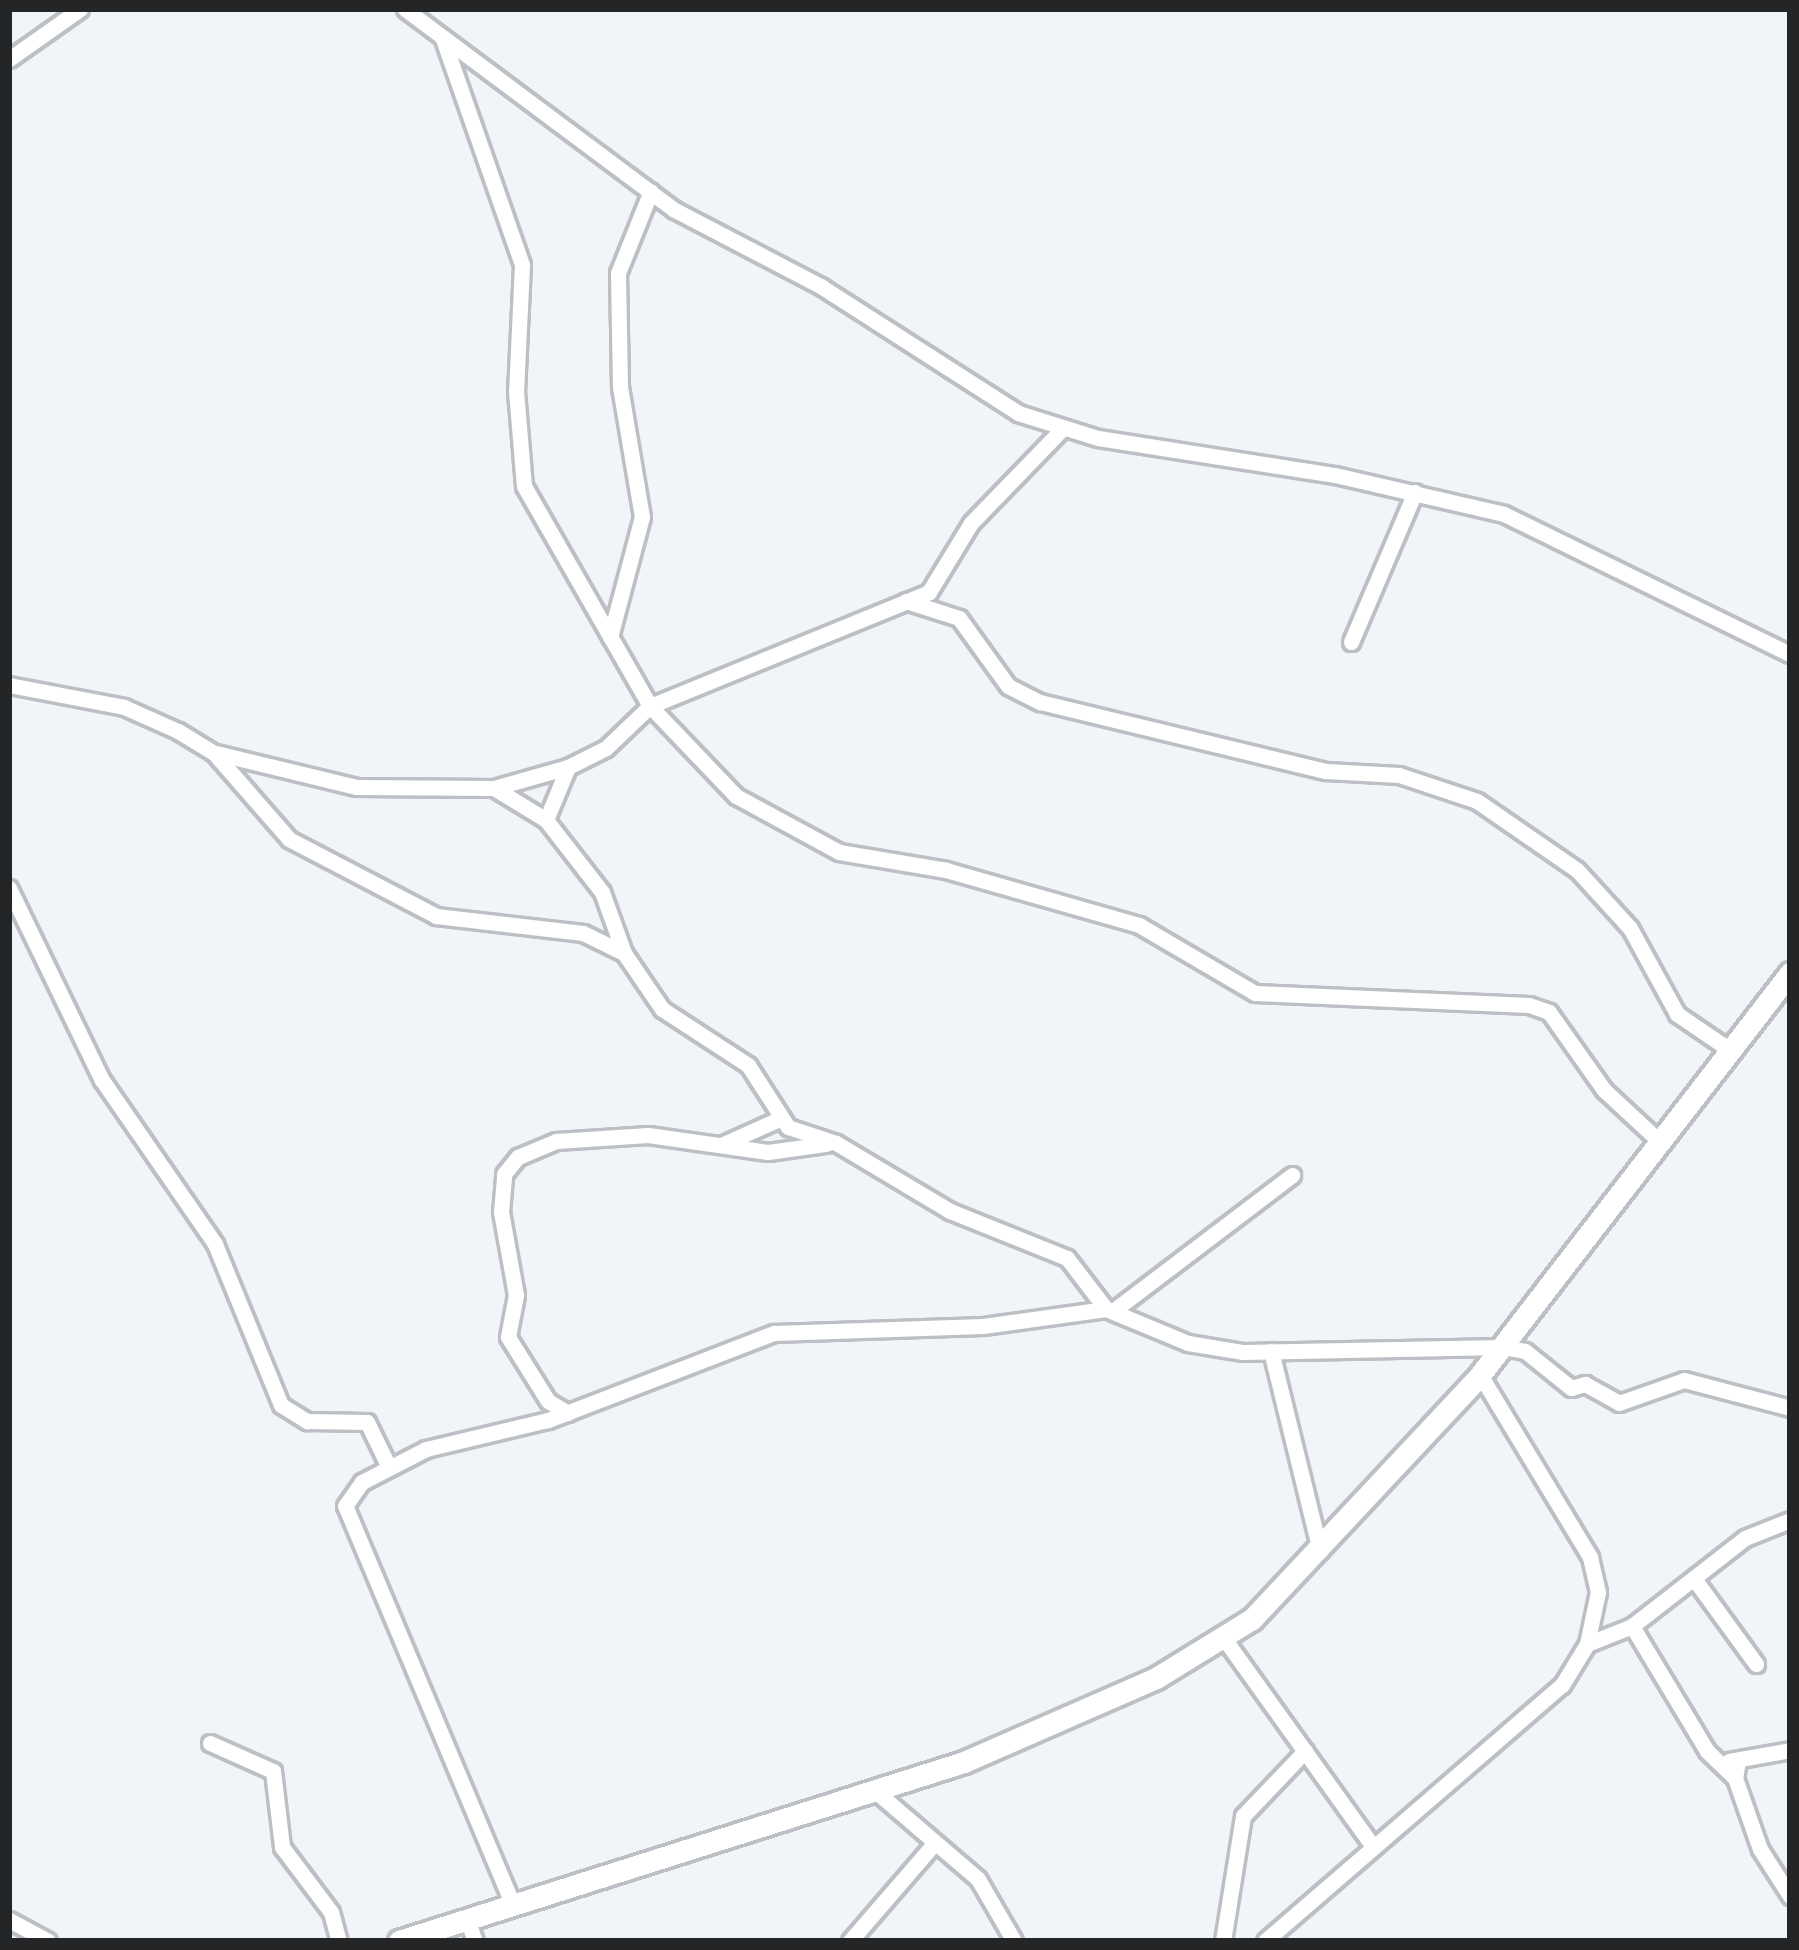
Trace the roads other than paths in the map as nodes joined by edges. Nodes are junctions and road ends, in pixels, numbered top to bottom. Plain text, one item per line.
1 (80, 9) edge
2 (405, 9) edge
3 (443, 38) junction
4 (9, 59) edge
5 (651, 191) junction
6 (1061, 430) junction
7 (1415, 492) junction
8 (906, 601) junction
9 (610, 638) junction
10 (1351, 641) dead end
11 (1790, 654) edge
12 (9, 685) edge
13 (650, 706) junction
14 (214, 753) junction
15 (568, 767) junction
16 (494, 788) junction
17 (546, 820) junction
18 (9, 888) edge
19 (624, 953) junction
20 (1790, 973) edge
21 (1730, 1050) junction
22 (779, 1119) junction
23 (1659, 1141) junction
24 (833, 1143) junction
25 (718, 1147) junction
26 (1292, 1175) dead end
27 (1109, 1310) junction
28 (1503, 1347) junction
29 (1271, 1351) junction
30 (1480, 1375) junction
31 (548, 1401) junction
32 (1790, 1408) edge
33 (568, 1413) junction
34 (548, 1420) junction
35 (388, 1465) junction
36 (1790, 1520) edge
37 (1320, 1551) junction
38 (1695, 1580) junction
39 (1632, 1625) junction
40 (1223, 1637) junction
41 (1586, 1644) junction
42 (1756, 1664) dead end
43 (209, 1743) dead end
44 (1305, 1750) junction
45 (1790, 1750) edge
46 (1738, 1760) junction
47 (1714, 1762) junction
48 (1735, 1778) junction
49 (873, 1789) junction
50 (1371, 1844) junction
51 (933, 1845) junction
52 (1790, 1896) edge
53 (513, 1905) junction
54 (9, 1920) edge
55 (472, 1932) edge
56 (48, 1941) edge
57 (339, 1941) edge
58 (399, 1941) edge
59 (850, 1941) edge
60 (1015, 1941) edge
61 (1223, 1941) edge
62 (1265, 1941) edge

1 - 4 street
2 - 3 street
3 - 5 street
3 - 9 street
5 - 6 street
5 - 9 street
6 - 7 street
6 - 8 street
7 - 10 street
7 - 11 street
8 - 13 street
8 - 21 street
9 - 13 street
12 - 14 street
13 - 15 street
13 - 23 street
14 - 16 street
14 - 19 street
15 - 16 street
15 - 17 street
16 - 17 street
17 - 19 street
18 - 35 street
19 - 22 street
20 - 21 street
21 - 23 street
22 - 24 street
22 - 25 street
23 - 28 street
24 - 25 street
24 - 27 street
25 - 31 street
26 - 27 street
27 - 29 street
27 - 33 street
28 - 29 street
28 - 30 street
28 - 32 street
29 - 37 street
30 - 37 street
30 - 41 street
31 - 33 street
31 - 34 street
33 - 34 street
34 - 35 street
35 - 53 street
36 - 38 street
37 - 40 street
38 - 39 street
38 - 42 street
39 - 41 street
39 - 47 street
40 - 44 street
40 - 49 street
41 - 50 street
43 - 57 street
44 - 50 street
44 - 61 street
45 - 46 street
46 - 47 street
46 - 48 street
47 - 48 street
48 - 52 street
49 - 51 street
49 - 53 street
50 - 62 street
51 - 59 street
51 - 60 street
53 - 55 street
54 - 56 street
55 - 58 street

